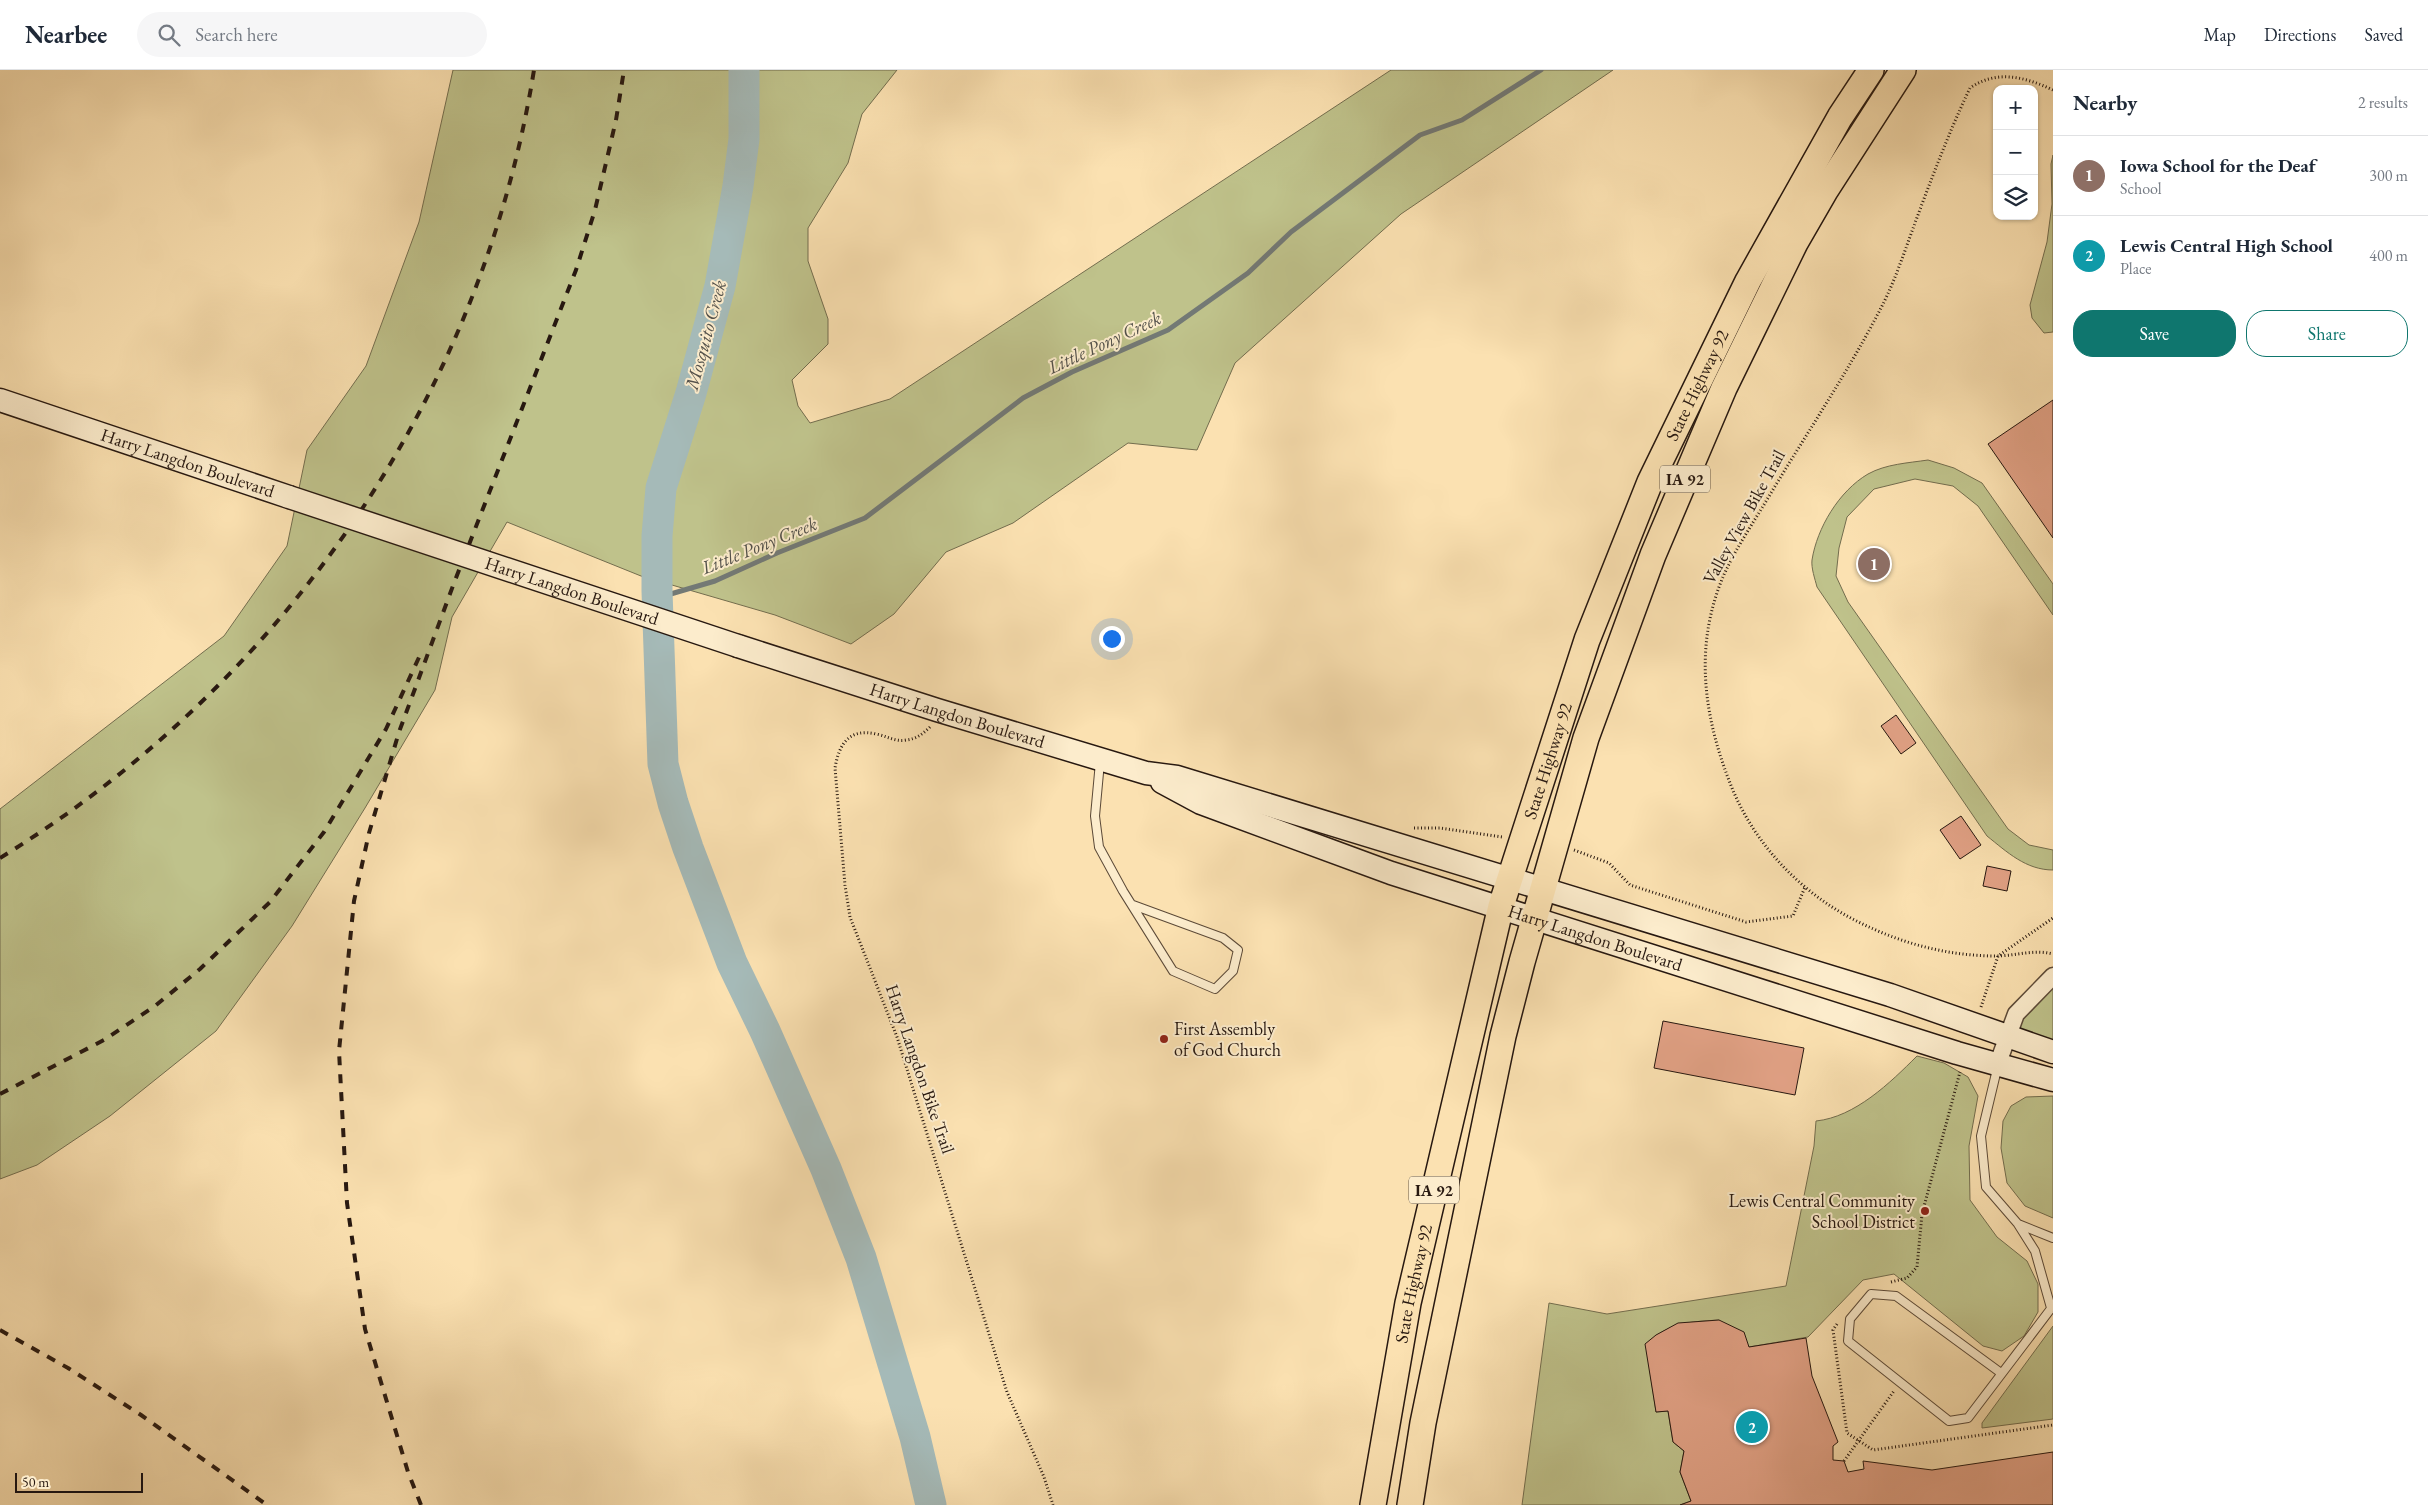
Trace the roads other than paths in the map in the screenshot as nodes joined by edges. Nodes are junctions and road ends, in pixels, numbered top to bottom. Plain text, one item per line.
1 (1871, 70) edge
2 (1903, 70) edge
3 (0, 400) edge
4 (1100, 760) junction
5 (1146, 774) junction
6 (1509, 878) junction
7 (1544, 889) junction
8 (1133, 905) junction
9 (1501, 906) junction
10 (1534, 919) junction
11 (2053, 976) edge
12 (2007, 1037) junction
13 (2053, 1052) edge
14 (1998, 1063) junction
15 (2053, 1080) edge
16 (2018, 1224) junction
17 (2053, 1238) edge
18 (2052, 1307) edge
19 (2001, 1373) junction
20 (1373, 1505) edge
21 (1410, 1505) edge

1 - 6 main road, State Highway 92 / IA 92
2 - 7 main road, State Highway 92 / IA 92
3 - 4 main road, Harry Langdon Boulevard, bridge
4 - 5 main road, Harry Langdon Boulevard
4 - 8 lane
5 - 6 main road, Harry Langdon Boulevard
5 - 9 main road, Harry Langdon Boulevard
6 - 7 main road, Harry Langdon Boulevard
6 - 9 main road, State Highway 92 / IA 92
7 - 10 main road, State Highway 92 / IA 92
7 - 12 main road, Harry Langdon Boulevard
8 - 8 lane
9 - 10 main road, Harry Langdon Boulevard
9 - 20 main road, State Highway 92 / IA 92
10 - 14 main road, Harry Langdon Boulevard
10 - 21 main road, State Highway 92 / IA 92
11 - 12 street
12 - 13 main road, Harry Langdon Boulevard
12 - 14 street
14 - 15 main road, Harry Langdon Boulevard
14 - 16 lane
16 - 17 lane
16 - 18 lane
18 - 19 lane
19 - 19 lane

